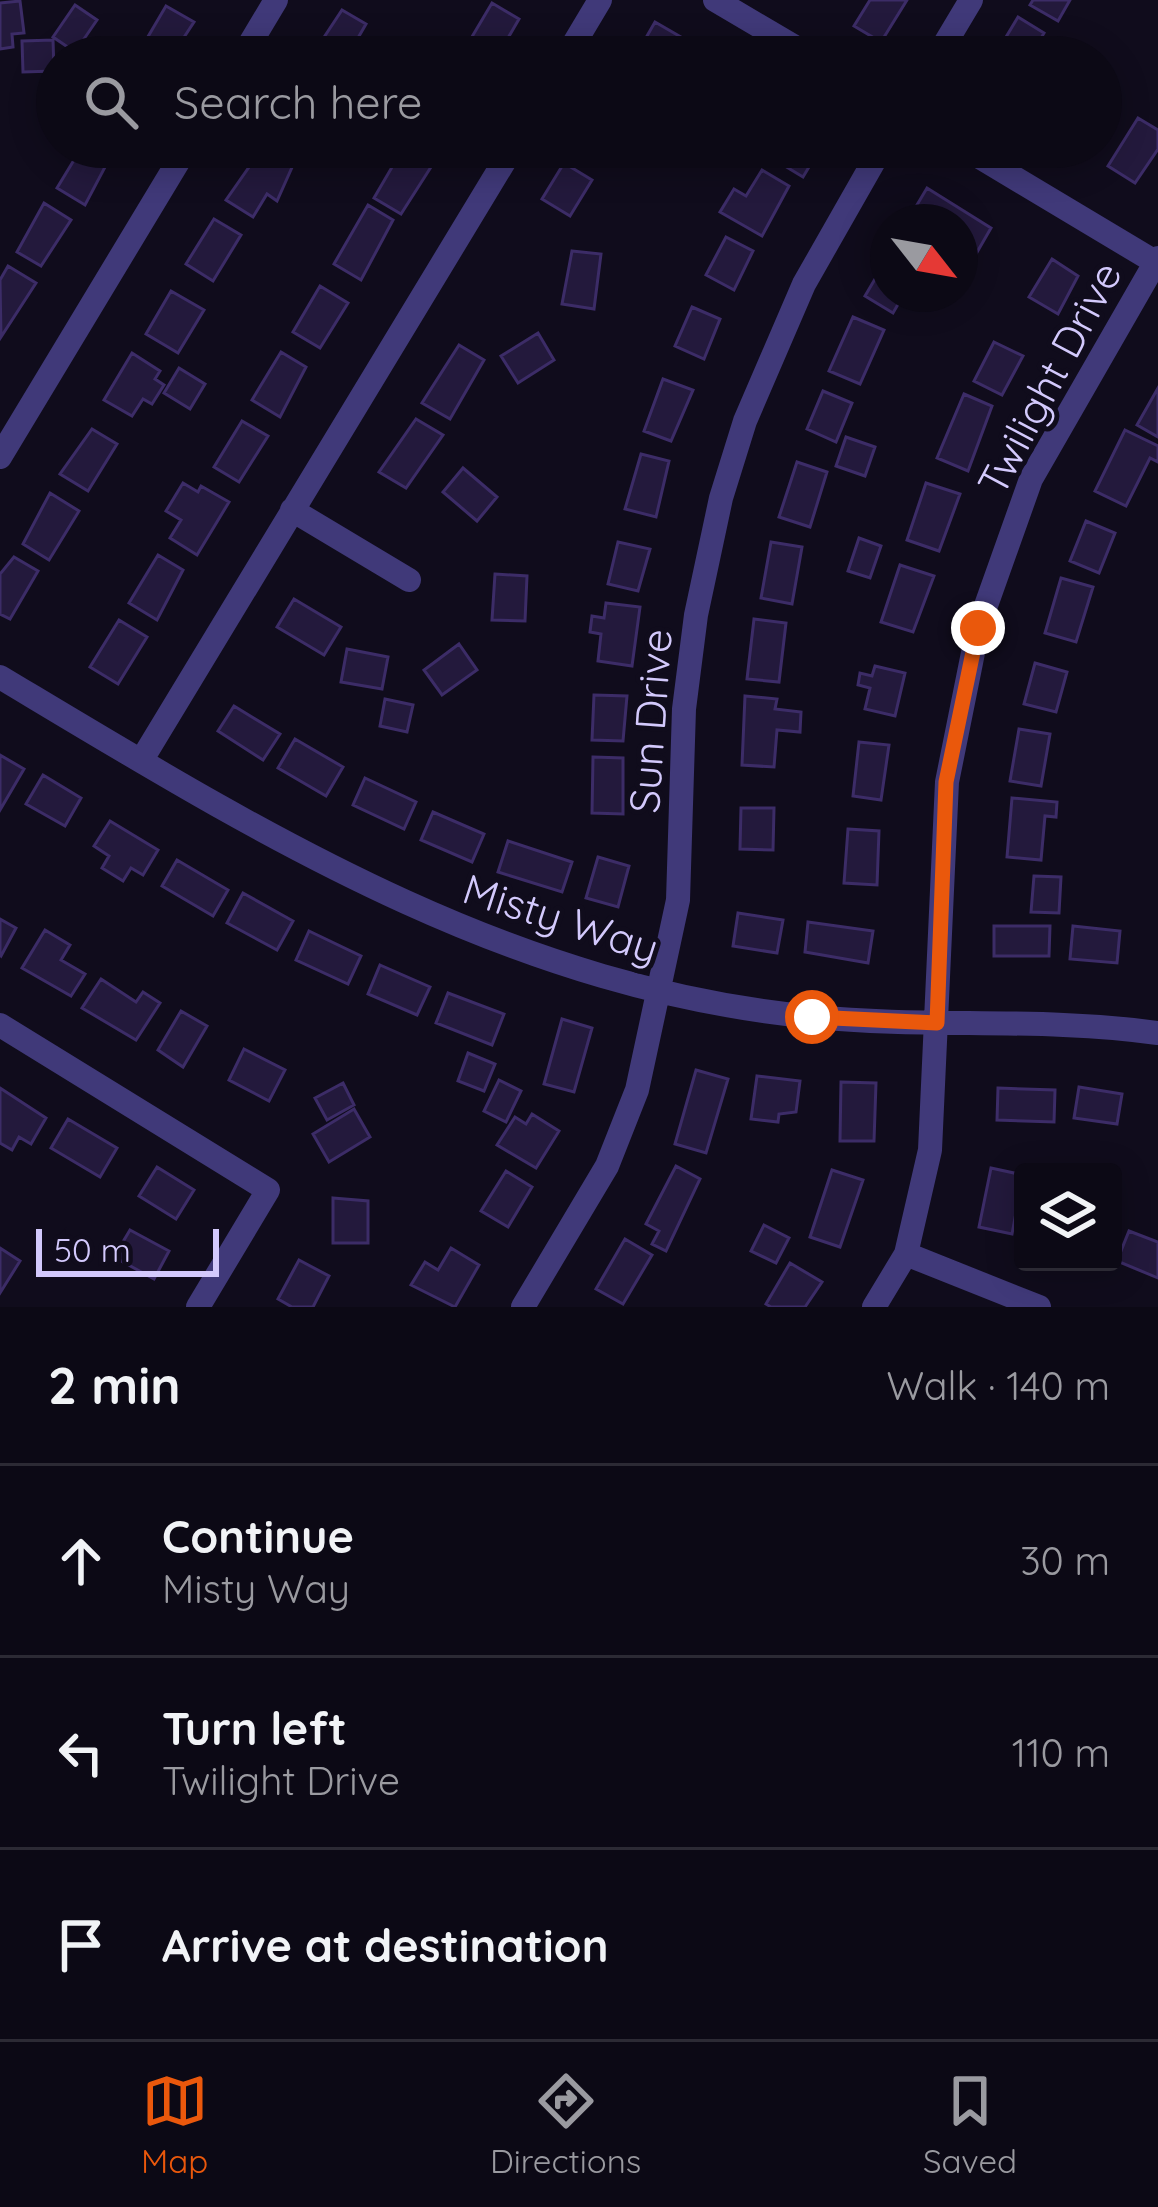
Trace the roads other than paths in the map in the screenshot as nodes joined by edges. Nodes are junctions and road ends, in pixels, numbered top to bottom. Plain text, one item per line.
1 (276, 0) edge
2 (600, 0) edge
3 (715, 0) edge
4 (971, 0) edge
5 (255, 36) edge
6 (579, 36) edge
7 (776, 36) edge
8 (950, 36) edge
9 (175, 168) edge
10 (500, 168) edge
11 (870, 168) edge
12 (999, 168) edge
13 (1157, 260) edge
14 (0, 457) edge
15 (292, 510) junction
16 (409, 580) dead end
17 (0, 677) edge
18 (141, 761) junction
19 (660, 991) junction
20 (937, 1023) junction
21 (0, 1025) edge
22 (1158, 1033) edge
23 (906, 1254) junction
24 (198, 1307) edge
25 (523, 1307) edge
26 (874, 1307) edge
27 (1039, 1307) edge

1 - 5 street
2 - 6 street
3 - 7 street
4 - 8 street
9 - 14 street
10 - 15 street
11 - 19 street, Sun Drive
12 - 13 street
13 - 20 street, Twilight Drive
15 - 16 street
15 - 18 street
17 - 18 street, Misty Way
18 - 19 street, Misty Way
19 - 20 street, Misty Way
19 - 25 street, Sun Drive
20 - 22 street, Misty Way
20 - 23 street, Twilight Drive
21 - 24 street
23 - 26 street, Twilight Drive
23 - 27 street

